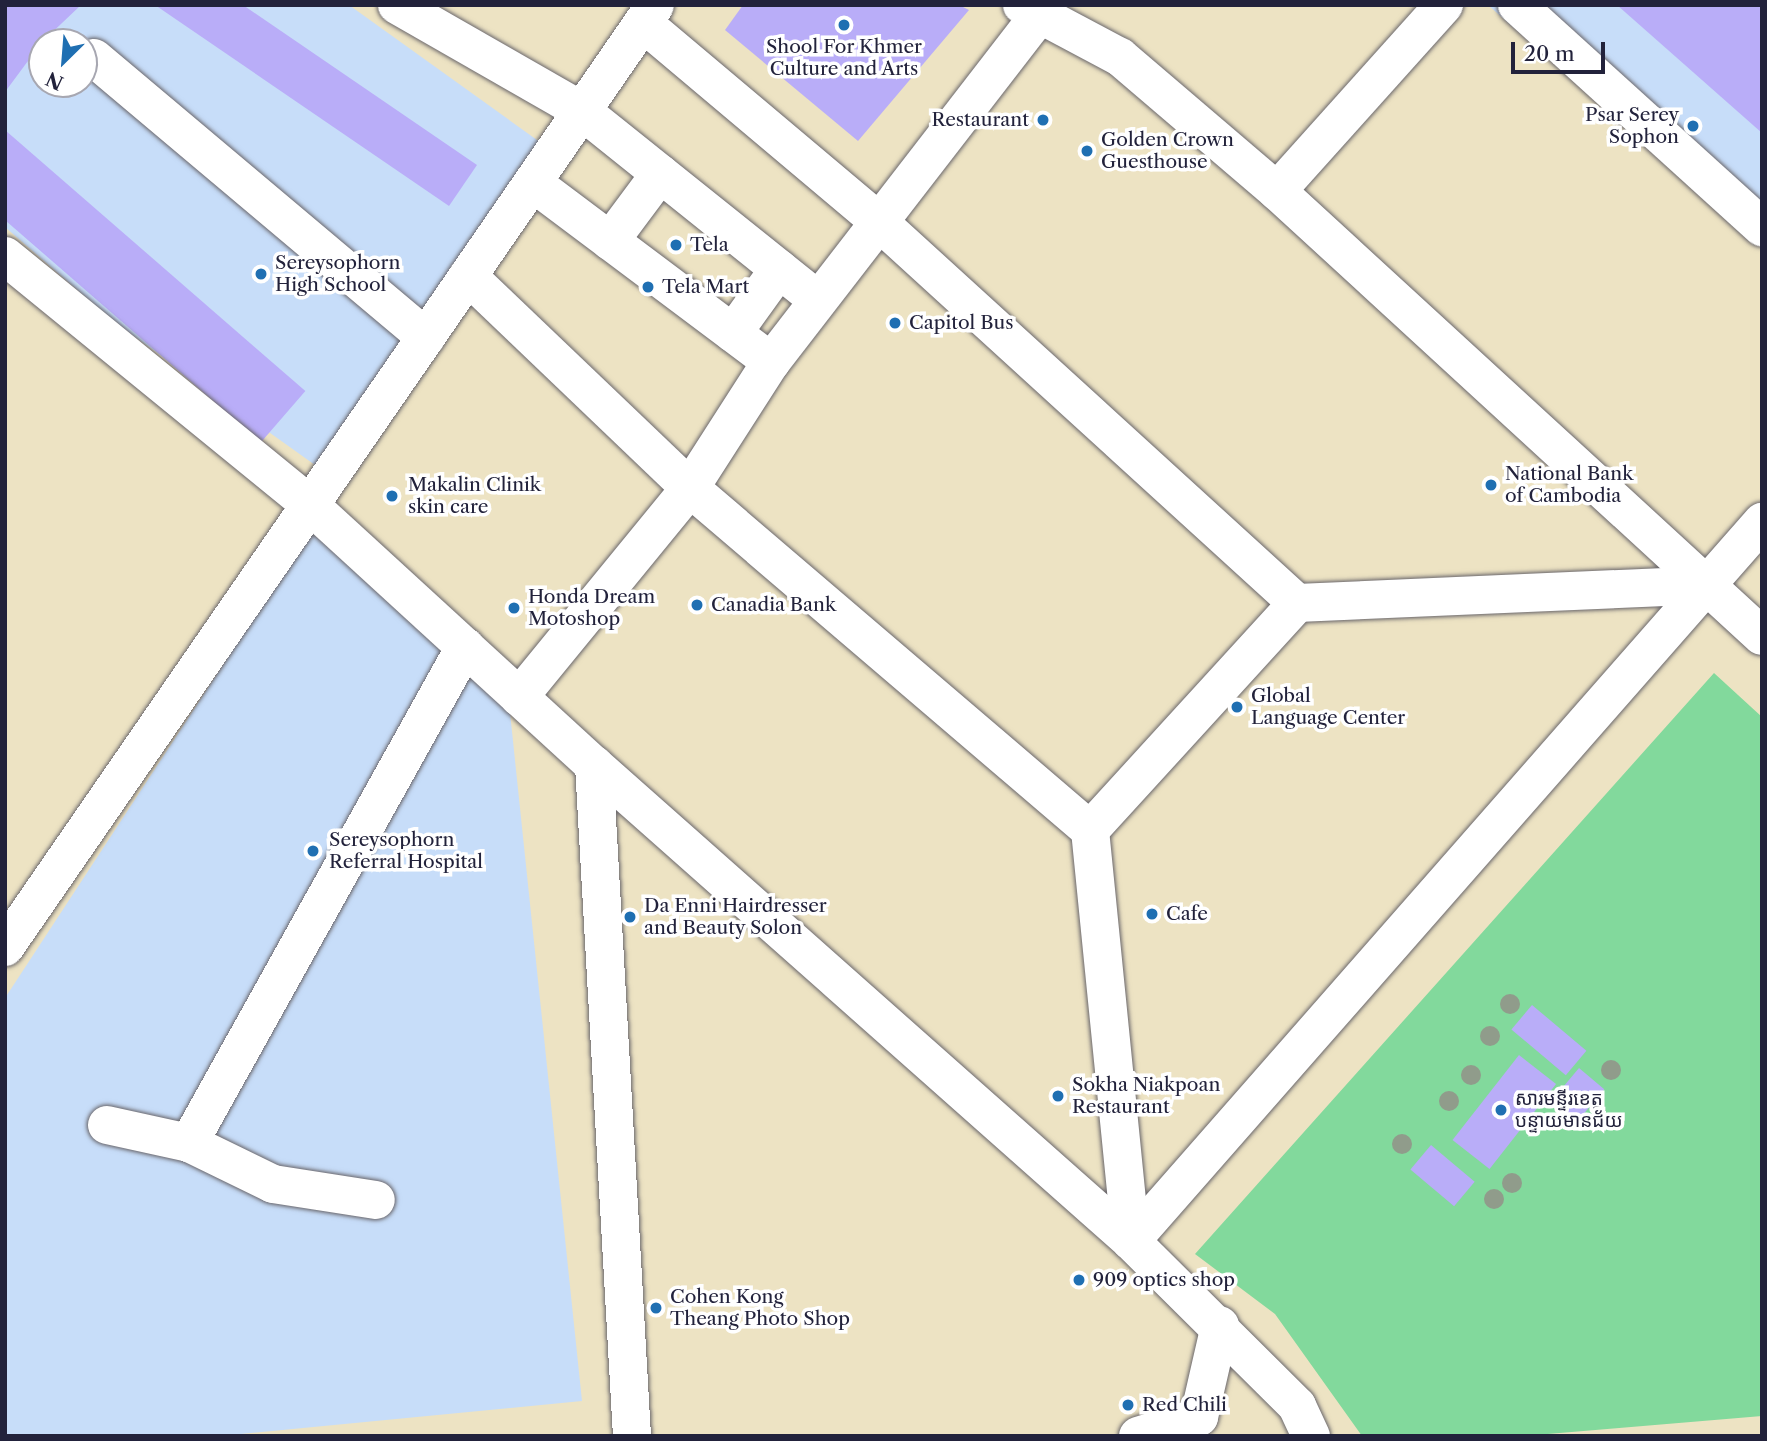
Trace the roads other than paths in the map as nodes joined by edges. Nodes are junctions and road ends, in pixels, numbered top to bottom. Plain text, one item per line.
1 (397, 5) edge
2 (1444, 5) edge
3 (1517, 5) edge
4 (1036, 8) edge
5 (649, 14) edge
6 (98, 61) edge
7 (582, 111) junction
8 (660, 174) junction
9 (533, 183) junction
10 (1277, 191) junction
11 (878, 221) junction
12 (1762, 228) edge
13 (610, 241) junction
14 (779, 269) junction
15 (13, 275) edge
16 (468, 276) junction
17 (818, 300) junction
18 (733, 333) junction
19 (426, 338) junction
20 (771, 362) junction
21 (690, 488) junction
22 (310, 505) junction
23 (1762, 522) edge
24 (1706, 585) junction
25 (1297, 603) junction
26 (1762, 636) edge
27 (465, 647) junction
28 (519, 697) junction
29 (594, 765) junction
30 (1090, 830) junction
31 (5, 947) edge
32 (107, 1125) dead end
33 (189, 1143) junction
34 (376, 1200) dead end
35 (1131, 1241) junction
36 (1220, 1325) junction
37 (632, 1436) edge
38 (1138, 1436) edge
39 (1311, 1436) edge

1 - 7 street
2 - 10 street
3 - 12 street
4 - 10 street
4 - 11 street
5 - 7 street
5 - 11 street
6 - 19 street
7 - 8 street
7 - 9 street
8 - 13 street
8 - 14 street
9 - 13 street
9 - 16 street
10 - 24 street
11 - 17 street
11 - 25 street
13 - 18 street
14 - 17 street
14 - 18 street
15 - 22 street
16 - 19 street
16 - 21 street
17 - 20 street
18 - 20 street
19 - 22 street
20 - 21 street
21 - 28 street
21 - 30 street
22 - 27 street
22 - 31 street
23 - 24 street
24 - 25 street
24 - 26 street
24 - 35 street
25 - 30 street
27 - 28 street
27 - 33 street
28 - 29 street
29 - 35 street
29 - 37 street
30 - 35 street
32 - 33 street
33 - 34 street
35 - 36 street
36 - 38 street
36 - 39 street

